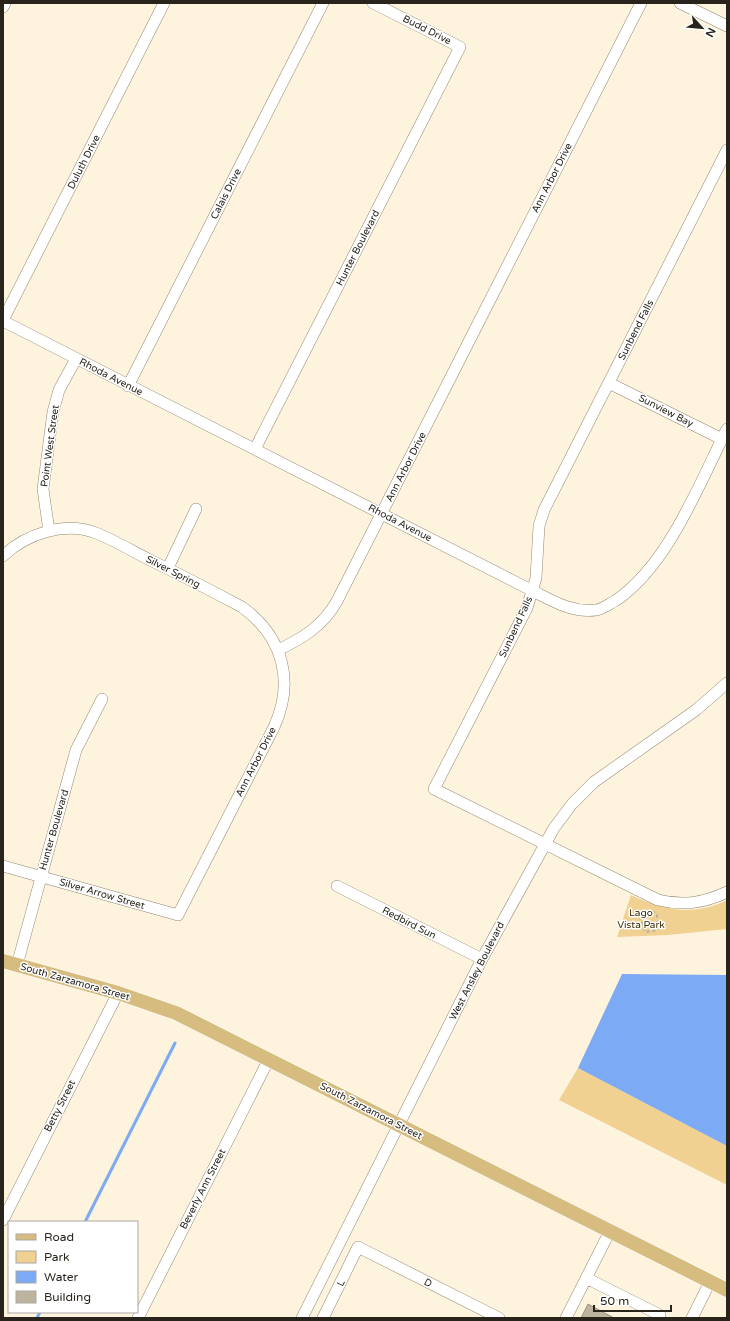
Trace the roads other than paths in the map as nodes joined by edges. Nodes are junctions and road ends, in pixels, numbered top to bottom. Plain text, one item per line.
1 (5, 3) edge
2 (164, 3) edge
3 (324, 3) edge
4 (373, 3) edge
5 (641, 3) edge
6 (680, 3) edge
7 (3, 7) edge
8 (727, 26) edge
9 (460, 47) joint
10 (727, 150) edge
11 (723, 169) edge
12 (3, 321) edge
13 (76, 359) junction
14 (609, 383) junction
15 (128, 386) junction
16 (724, 434) edge
17 (255, 449) junction
18 (196, 509) dead end
19 (382, 514) junction
20 (49, 531) junction
21 (3, 556) edge
22 (168, 568) junction
23 (533, 591) junction
24 (278, 650) junction
25 (727, 683) edge
26 (102, 699) dead end
27 (545, 843) junction
28 (3, 866) edge
29 (41, 876) junction
30 (337, 886) dead end
31 (727, 892) edge
32 (178, 915) joint
33 (482, 959) junction
34 (3, 961) edge
35 (17, 965) junction
36 (118, 993) junction
37 (269, 1059) junction
38 (400, 1125) junction
39 (3, 1220) edge
40 (610, 1231) junction
41 (358, 1247) joint
42 (586, 1278) junction
43 (710, 1282) junction
44 (727, 1290) edge
45 (660, 1315) dead end
46 (138, 1318) edge
47 (302, 1318) edge
48 (323, 1318) edge
49 (499, 1318) edge
50 (566, 1318) edge
51 (692, 1318) edge

1 - 7 street
2 - 12 street, Duluth Drive
3 - 15 street, Calais Drive
4 - 9 street, Budd Drive
5 - 19 street, Ann Arbor Drive
6 - 8 street
9 - 17 street, Hunter Boulevard
10 - 11 street, Sunbend Falls
11 - 14 street, Sunbend Falls
12 - 13 street, Rhoda Avenue
13 - 15 street, Rhoda Avenue
13 - 20 street, Point West Street
14 - 16 street, Sunview Bay
14 - 23 street, Sunbend Falls
15 - 17 street, Rhoda Avenue
16 - 23 street, Rhoda Avenue
17 - 19 street, Rhoda Avenue
18 - 22 street
19 - 23 street, Rhoda Avenue
19 - 24 street, Ann Arbor Drive
20 - 21 street
20 - 22 street, Silver Spring
22 - 24 street, Silver Spring
23 - 27 street, Sunbend Falls
24 - 32 street, Ann Arbor Drive
25 - 27 street, West Ansley Boulevard
26 - 29 street, Hunter Boulevard
27 - 31 street, Sunbend Falls
27 - 33 street, West Ansley Boulevard
28 - 29 street, Silver Arrow Street
29 - 32 street, Silver Arrow Street
29 - 35 street, Hunter Boulevard
30 - 33 street, Redbird Sun
33 - 38 street, West Ansley Boulevard
34 - 35 main road, South Zarzamora Street
35 - 36 main road, South Zarzamora Street
36 - 37 main road, South Zarzamora Street
36 - 39 street, Betty Street
37 - 38 main road, South Zarzamora Street
37 - 46 street, Beverly Ann Street
38 - 40 main road, South Zarzamora Street
38 - 47 street, West Ansley Boulevard
40 - 42 street
40 - 43 main road, South Zarzamora Street
41 - 48 street, L
41 - 49 street, D
42 - 45 street
42 - 50 street
43 - 44 main road, South Zarzamora Street
43 - 51 street

